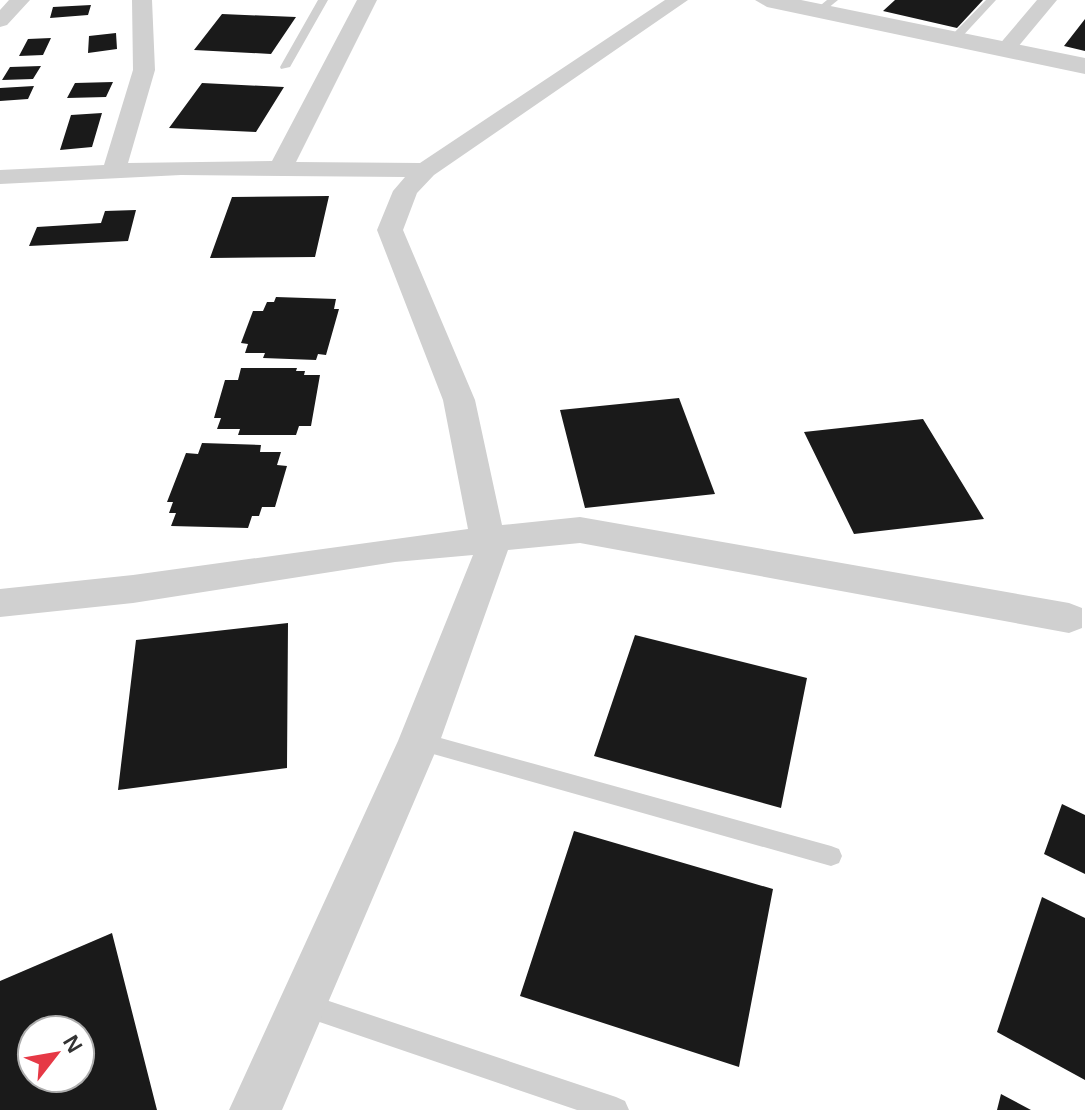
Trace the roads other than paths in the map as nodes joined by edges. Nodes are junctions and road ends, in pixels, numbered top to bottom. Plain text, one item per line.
1 (20, 0) edge
2 (142, 0) edge
3 (323, 0) edge
4 (367, 0) edge
5 (678, 0) edge
6 (767, 0) edge
7 (991, 0) edge
8 (1047, 0) edge
9 (826, 6) edge
10 (0, 21) edge
11 (954, 39) junction
12 (1005, 50) junction
13 (1085, 66) edge
14 (285, 67) dead end
15 (280, 169) junction
16 (425, 170) junction
17 (114, 171) junction
18 (0, 177) edge
19 (487, 538) junction
20 (0, 603) edge
21 (1069, 618) dead end
22 (419, 741) junction
23 (831, 856) dead end
24 (302, 1004) junction
25 (255, 1110) edge
26 (616, 1110) edge

1 - 10 street
2 - 17 street
3 - 14 lane
4 - 15 street
5 - 16 street
6 - 9 street
7 - 11 lane
8 - 12 street
9 - 11 street
11 - 12 street
12 - 13 street
15 - 16 street
15 - 17 street
16 - 19 street
17 - 18 street
19 - 20 street
19 - 21 street
19 - 22 street
22 - 23 lane
22 - 24 street
24 - 25 street
24 - 26 lane

